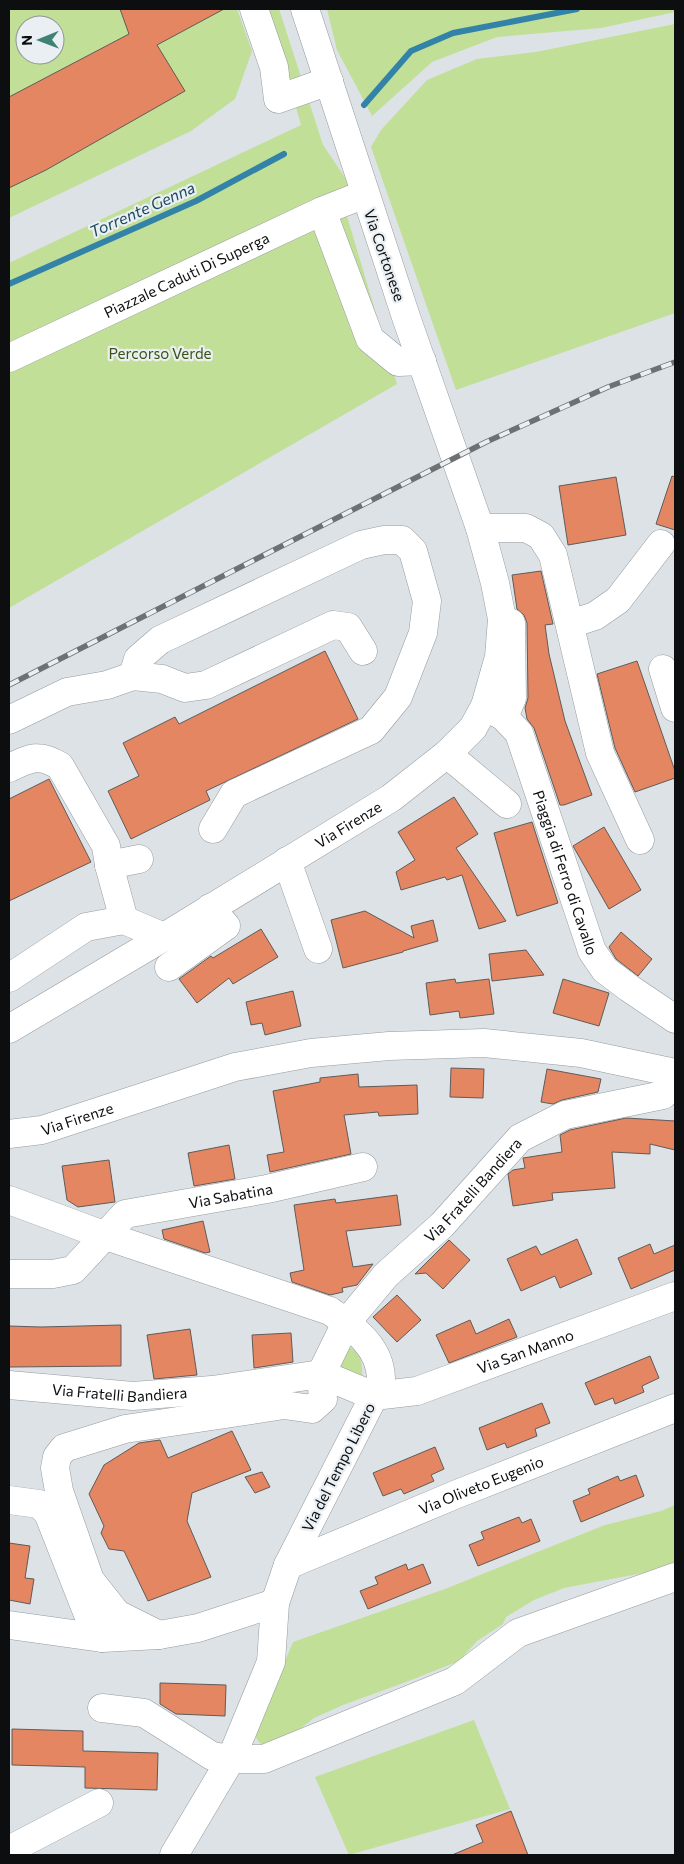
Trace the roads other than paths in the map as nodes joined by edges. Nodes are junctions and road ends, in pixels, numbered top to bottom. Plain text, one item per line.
1 (254, 9) edge
2 (305, 9) edge
3 (329, 81) junction
4 (365, 194) junction
5 (322, 211) junction
6 (9, 358) edge
7 (422, 361) junction
8 (470, 498) joint
9 (480, 528) junction
10 (661, 544) dead end
11 (570, 624) junction
12 (363, 652) dead end
13 (663, 669) dead end
14 (132, 676) junction
15 (675, 708) edge
16 (495, 711) junction
17 (9, 720) edge
18 (447, 754) junction
19 (9, 768) edge
20 (507, 804) dead end
21 (213, 829) dead end
22 (640, 840) dead end
23 (139, 859) dead end
24 (287, 861) junction
25 (109, 865) junction
26 (210, 908) junction
27 (124, 920) junction
28 (164, 937) junction
29 (318, 949) dead end
30 (169, 967) dead end
31 (9, 978) edge
32 (675, 1019) edge
33 (9, 1029) edge
34 (675, 1073) edge
35 (675, 1078) edge
36 (9, 1134) edge
37 (363, 1167) dead end
38 (9, 1200) edge
39 (106, 1236) junction
40 (9, 1274) edge
41 (675, 1296) edge
42 (346, 1323) junction
43 (321, 1374) junction
44 (9, 1385) edge
45 (374, 1396) junction
46 (675, 1408) edge
47 (9, 1500) edge
48 (288, 1565) junction
49 (675, 1577) edge
50 (275, 1603) junction
51 (9, 1625) edge
52 (159, 1635) junction
53 (102, 1638) junction
54 (102, 1708) dead end
55 (231, 1759) junction
56 (99, 1803) dead end
57 (9, 1850) edge
58 (174, 1855) edge

1 - 3 street
2 - 3 street, Via Cortonese
3 - 4 street, Via Cortonese
4 - 5 street, Piazzale Caduti Di Superga
4 - 7 street, Via Cortonese
5 - 6 street, Piazzale Caduti Di Superga
5 - 7 street
7 - 8 street, Via Cortonese
8 - 9 street, Via Firenze
9 - 11 street
9 - 16 street, Via Firenze
10 - 11 street
11 - 22 street
12 - 14 street
13 - 15 street
14 - 17 street
14 - 21 street
16 - 18 street, Via Firenze
16 - 32 street, Piaggia di Ferro di Cavallo
18 - 20 street
18 - 24 street, Via Firenze
19 - 25 street
23 - 25 street
24 - 26 street, Via Firenze
24 - 29 street
25 - 27 street
26 - 28 street, Via Firenze
26 - 30 street
27 - 28 street
27 - 31 street
28 - 33 street, Via Firenze
34 - 36 street, Via Firenze
35 - 42 street, Via Fratelli Bandiera
37 - 39 street, Via Sabatina
38 - 39 street, Via del Tempo Libero
39 - 40 street
39 - 42 street, Via del Tempo Libero
41 - 45 street, Via San Manno
42 - 43 street, Via Fratelli Bandiera
42 - 45 street, Via del Tempo Libero
43 - 44 street, Via Fratelli Bandiera
43 - 45 street
43 - 52 street
45 - 48 street, Via del Tempo Libero
46 - 48 street, Via Oliveto Eugenio
47 - 53 street
48 - 50 street, Via del Tempo Libero
49 - 55 street
50 - 52 street
50 - 55 street, Via del Tempo Libero
51 - 53 street
52 - 53 street
54 - 55 street
55 - 58 street, Via del Tempo Libero
56 - 57 street

